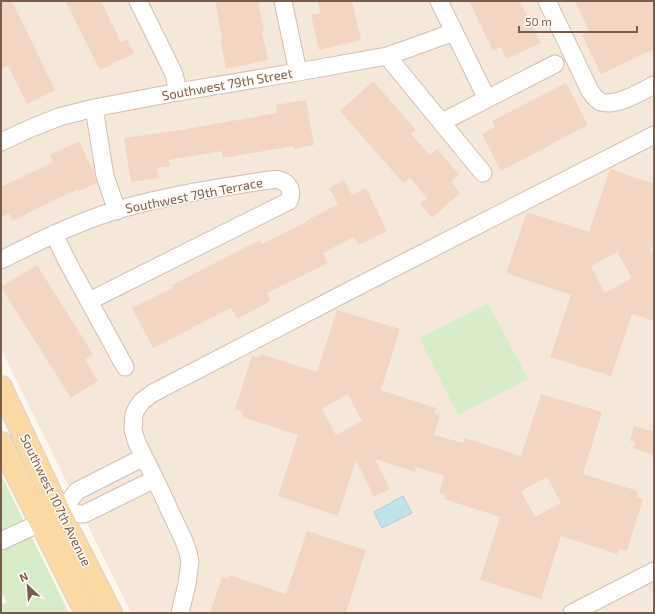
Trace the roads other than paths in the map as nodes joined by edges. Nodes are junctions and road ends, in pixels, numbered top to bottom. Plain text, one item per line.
1 (138, 1) edge
2 (283, 1) edge
3 (439, 1) edge
4 (547, 1) edge
5 (454, 32) junction
6 (387, 56) junction
7 (555, 64) dead end
8 (298, 72) junction
9 (654, 85) edge
10 (178, 92) junction
11 (487, 99) junction
12 (94, 108) junction
13 (442, 122) junction
14 (654, 134) edge
15 (2, 139) edge
16 (483, 173) dead end
17 (117, 211) junction
18 (54, 234) junction
19 (1, 260) edge
20 (89, 301) junction
21 (125, 367) dead end
22 (1, 387) edge
23 (1, 443) edge
24 (144, 457) junction
25 (155, 479) junction
26 (60, 513) junction
27 (40, 523) junction
28 (1, 541) edge
29 (654, 571) edge
30 (86, 613) edge
31 (111, 613) edge
32 (180, 613) edge
33 (572, 613) edge

1 - 10 street
2 - 8 street
3 - 5 street
4 - 9 street
5 - 6 street, Southwest 79th Street
5 - 11 street
6 - 8 street, Southwest 79th Street
6 - 13 street
7 - 11 street
8 - 10 street, Southwest 79th Street
10 - 12 street, Southwest 79th Street
11 - 13 street
12 - 15 street, Southwest 79th Street
12 - 17 street
13 - 16 street
14 - 24 street
17 - 18 street, Southwest 79th Terrace
17 - 20 street, Southwest 79th Terrace
18 - 19 street, Southwest 79th Terrace
18 - 20 street
20 - 21 street
22 - 26 main road, Southwest 107th Avenue
23 - 27 main road, Southwest 107th Avenue
24 - 25 street
24 - 26 street
25 - 26 street
25 - 32 street
26 - 27 main road
26 - 31 main road, Southwest 107th Avenue
27 - 28 street
27 - 30 main road, Southwest 107th Avenue
29 - 33 street

